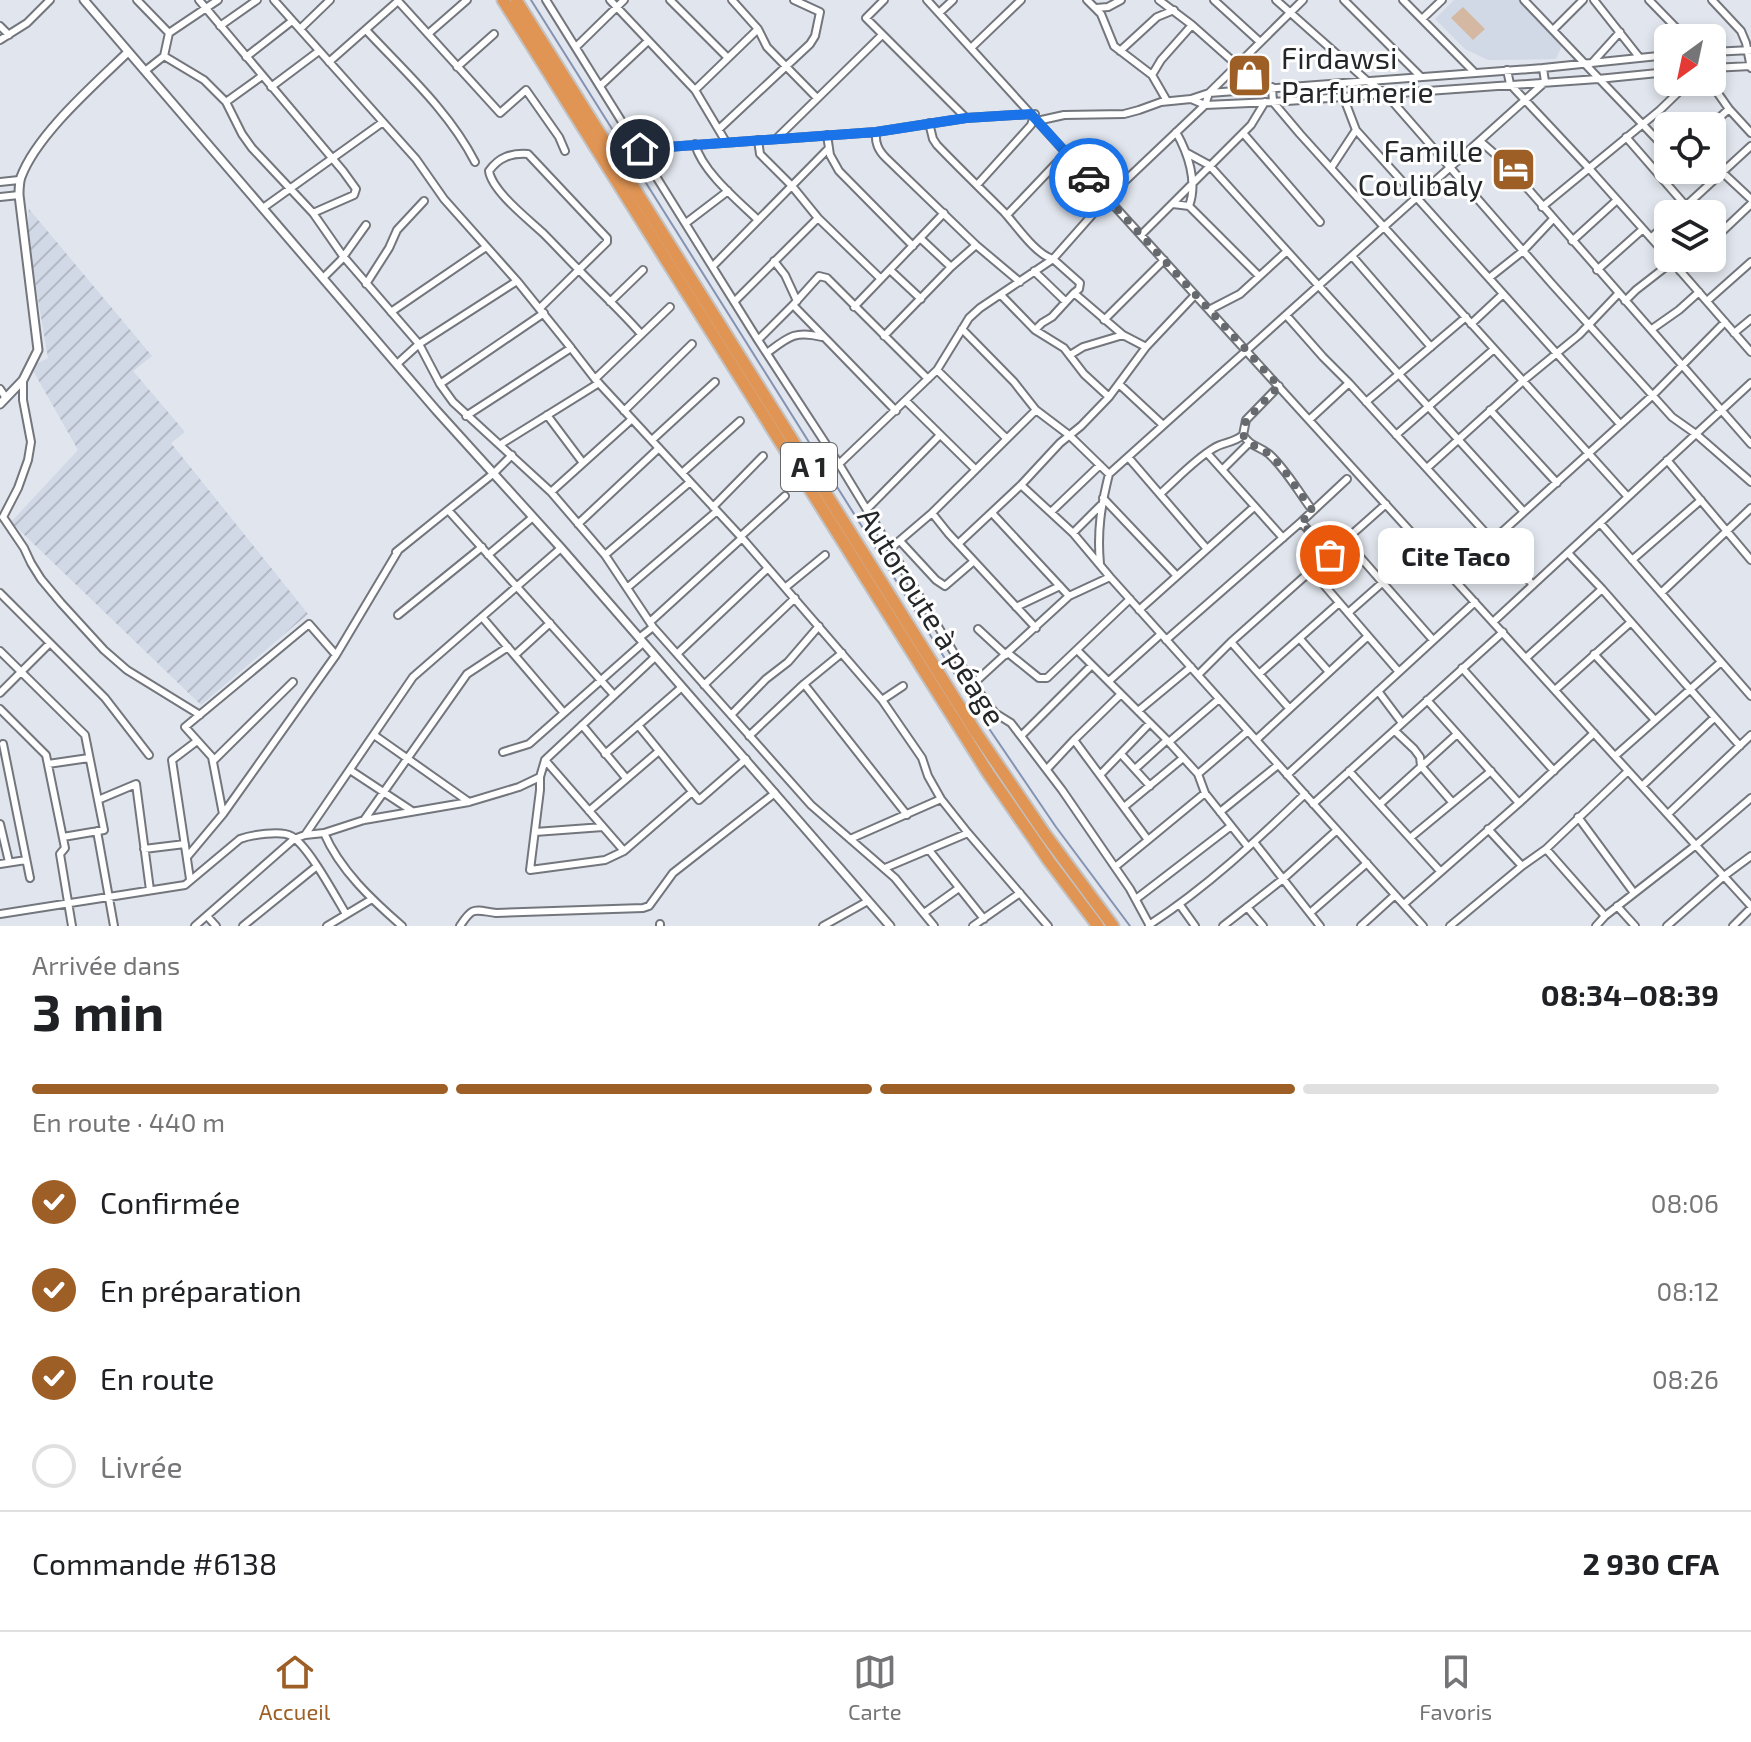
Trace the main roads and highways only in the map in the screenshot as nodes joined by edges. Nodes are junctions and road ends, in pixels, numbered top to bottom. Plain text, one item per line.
1 (503, 0) edge
2 (516, 0) edge
3 (1098, 926) edge
4 (1113, 926) edge

1 - 3 highway, A 1
2 - 4 highway, Autoroute à péage / A 1

